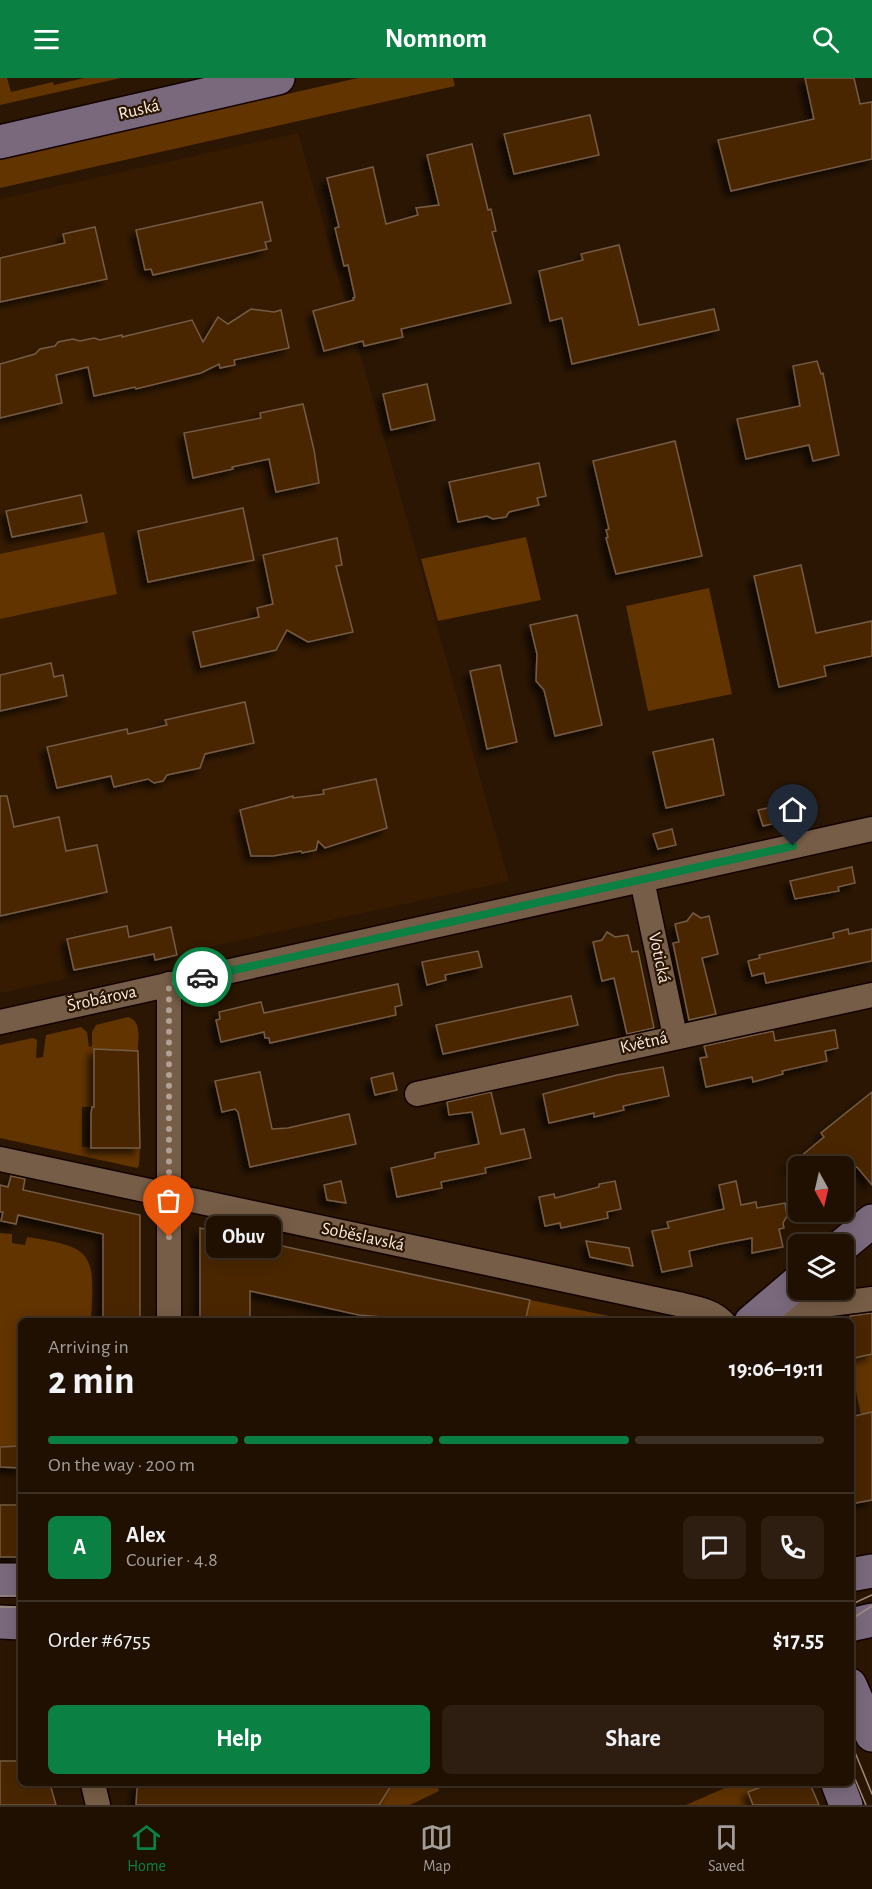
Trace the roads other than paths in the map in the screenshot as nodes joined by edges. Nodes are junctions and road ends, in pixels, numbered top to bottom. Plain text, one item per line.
1 (278, 78) edge
2 (0, 142) edge
3 (872, 829) edge
4 (642, 880) junction
5 (169, 984) junction
6 (872, 995) edge
7 (0, 1022) edge
8 (675, 1036) junction
9 (417, 1094) dead end
10 (0, 1159) edge
11 (169, 1195) junction
12 (872, 1221) edge
13 (854, 1236) edge
14 (788, 1291) edge
15 (872, 1299) edge
16 (169, 1318) edge
17 (719, 1318) edge
18 (758, 1318) edge
19 (763, 1318) edge
20 (872, 1571) edge
21 (854, 1574) edge
22 (0, 1580) edge
23 (18, 1580) edge
24 (872, 1620) edge
25 (0, 1622) edge
26 (18, 1623) edge
27 (854, 1623) edge
28 (854, 1694) edge
29 (872, 1735) edge
30 (93, 1786) edge
31 (839, 1786) edge
32 (98, 1805) edge
33 (846, 1805) edge

1 - 2 street, Ruská
3 - 4 street, Šrobárova
4 - 5 street, Šrobárova
4 - 8 street, Votická
5 - 7 street, Šrobárova
5 - 11 street
6 - 8 street, Květná
8 - 9 street, Květná
10 - 11 street, Soběslavská
11 - 16 street
11 - 17 street, Soběslavská
12 - 13 street
14 - 18 street
15 - 19 street
20 - 21 street
22 - 23 street
24 - 27 street
25 - 26 street
28 - 29 street
30 - 32 street
31 - 33 street

